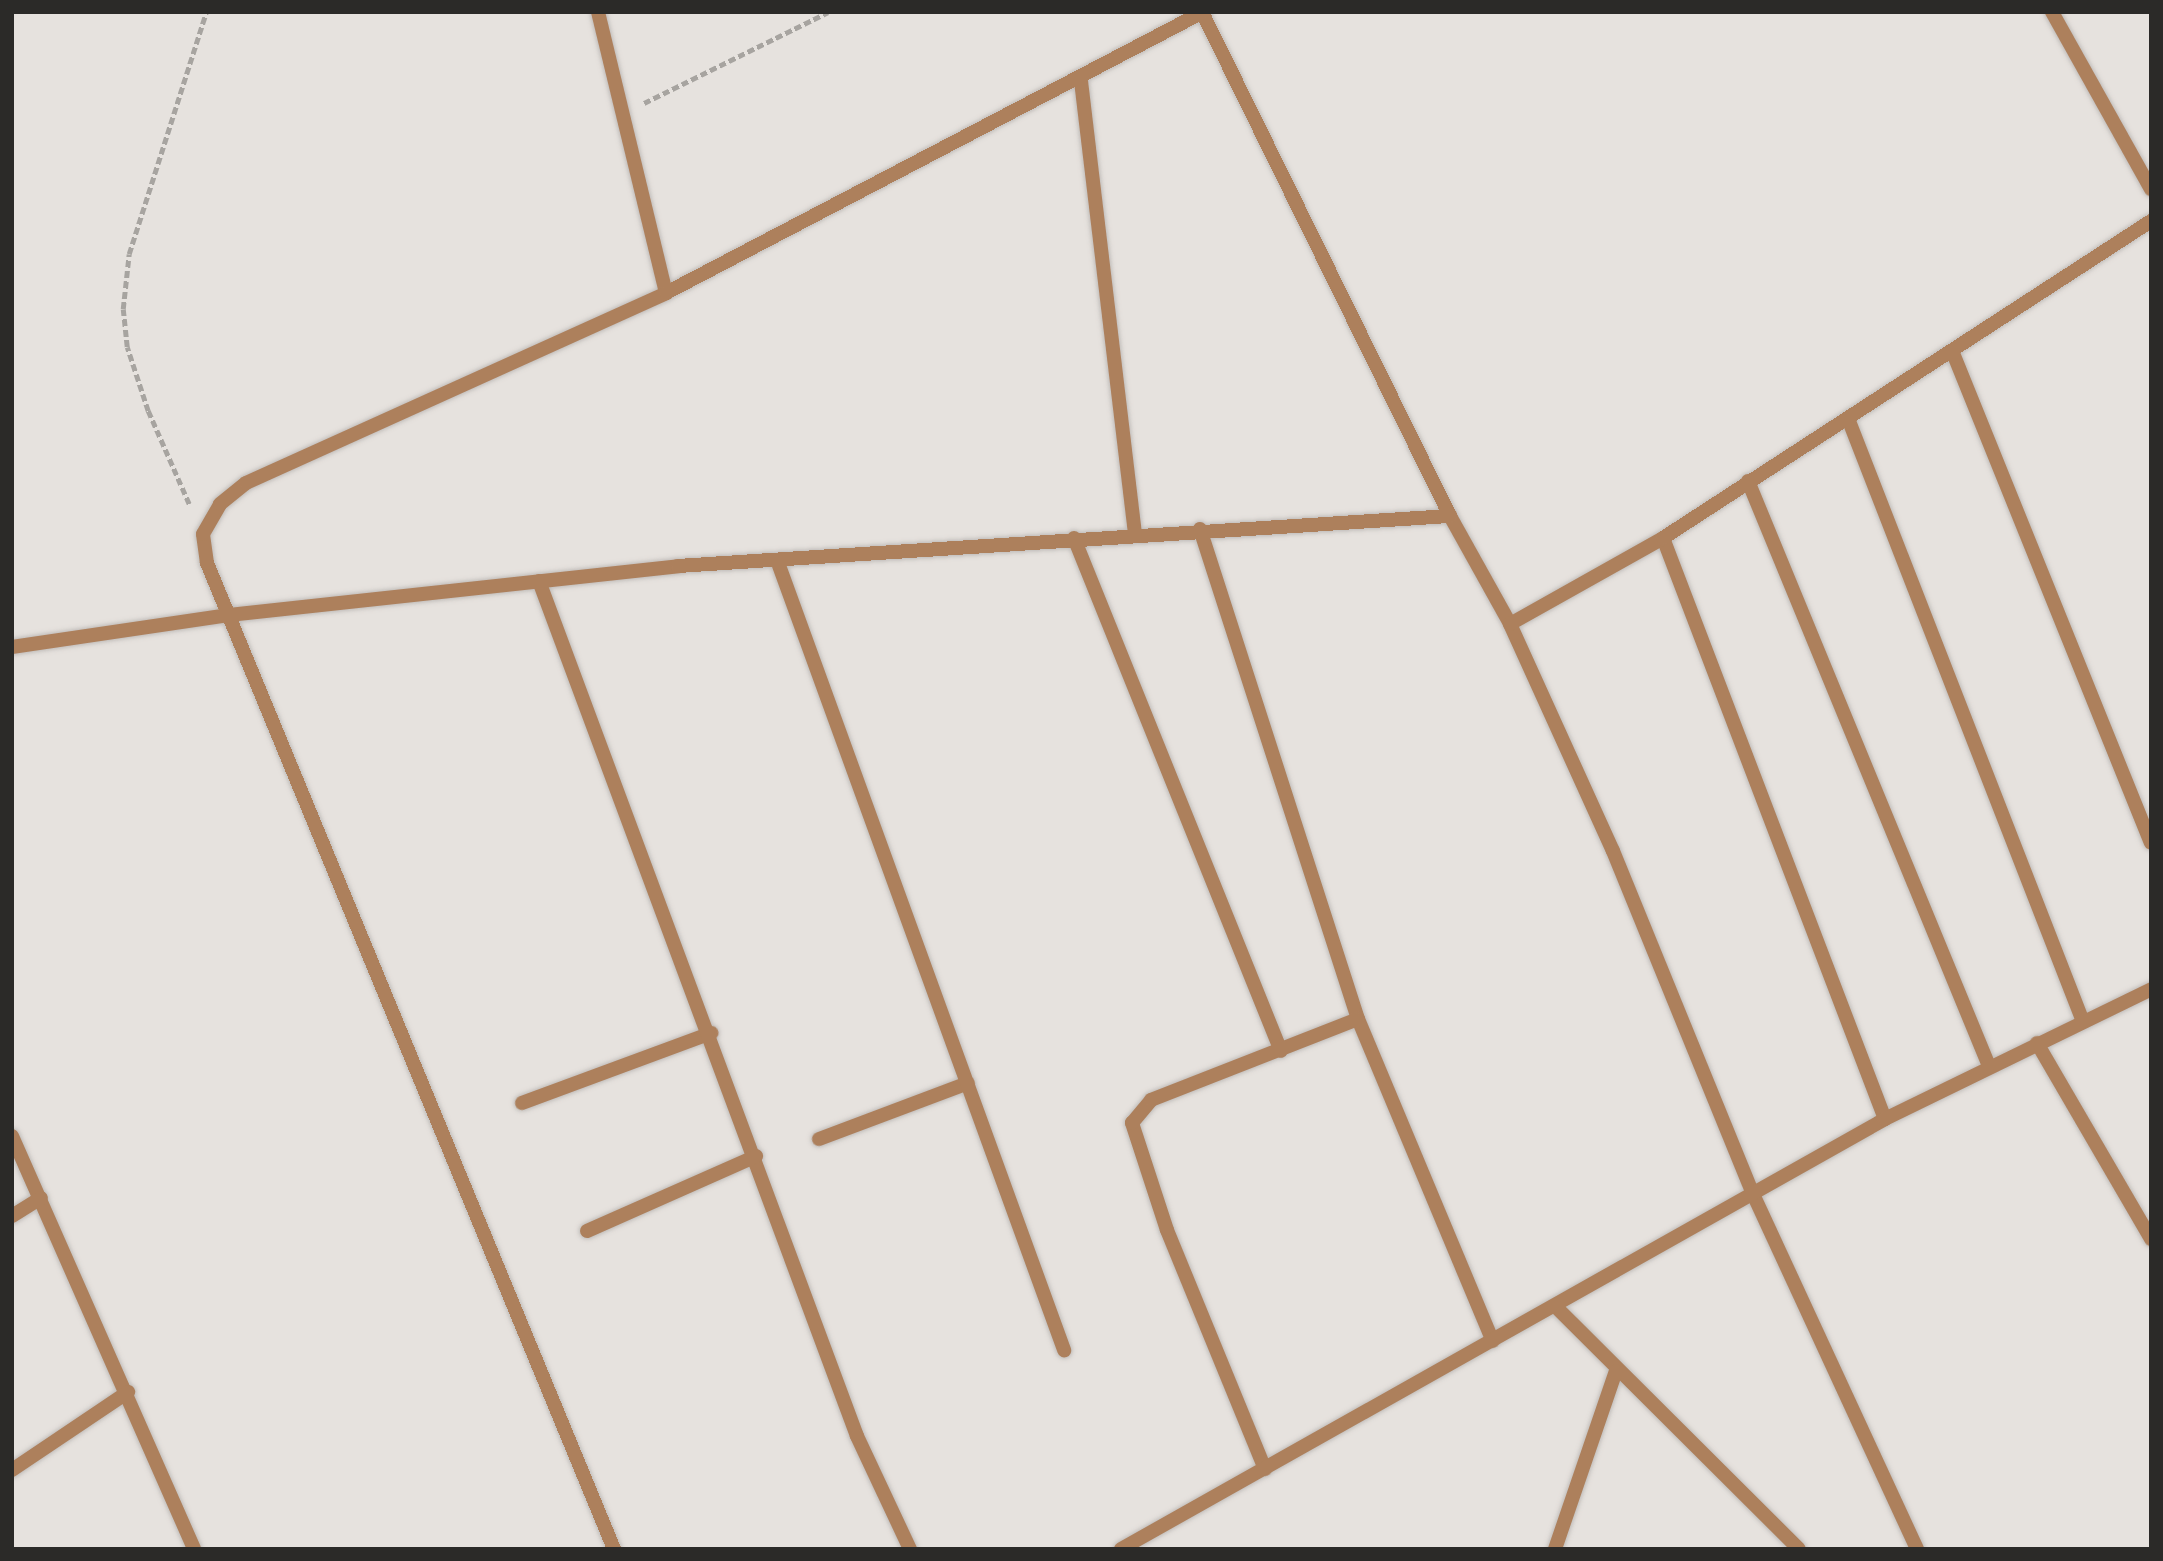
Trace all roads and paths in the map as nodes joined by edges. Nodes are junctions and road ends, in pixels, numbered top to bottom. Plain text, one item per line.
1 (206, 12) edge
2 (598, 12) edge
3 (828, 12) edge
4 (1202, 12) edge
5 (2052, 12) edge
6 (1082, 81) junction
7 (626, 112) junction
8 (2151, 189) edge
9 (2151, 221) edge
10 (666, 293) junction
11 (1953, 352) junction
12 (1849, 421) junction
13 (1748, 481) junction
14 (1450, 516) junction
15 (1200, 529) junction
16 (1135, 533) junction
17 (203, 534) junction
18 (1074, 538) junction
19 (1663, 538) junction
20 (777, 560) junction
21 (539, 581) junction
22 (229, 615) junction
23 (1510, 624) junction
24 (12, 647) edge
25 (2151, 843) edge
26 (2151, 989) edge
27 (1358, 1019) junction
28 (2082, 1019) junction
29 (711, 1032) junction
30 (2037, 1044) junction
31 (1280, 1051) junction
32 (1989, 1066) junction
33 (968, 1083) junction
34 (522, 1103) dead end
35 (1885, 1119) junction
36 (12, 1136) edge
37 (819, 1139) dead end
38 (756, 1156) junction
39 (1753, 1194) junction
40 (41, 1198) junction
41 (12, 1216) edge
42 (587, 1231) dead end
43 (2151, 1239) edge
44 (1555, 1306) junction
45 (1493, 1341) junction
46 (1064, 1350) dead end
47 (1616, 1371) junction
48 (128, 1392) junction
49 (1265, 1469) junction
50 (12, 1470) edge
51 (194, 1549) edge
52 (614, 1549) edge
53 (910, 1549) edge
54 (1121, 1549) edge
55 (1555, 1549) edge
56 (1799, 1549) edge
57 (1917, 1549) edge

1 - 17 path
2 - 7 street
3 - 7 path
4 - 6 street
4 - 14 street
5 - 8 street
6 - 10 street
6 - 16 street
7 - 10 street
9 - 11 street
10 - 17 street
11 - 12 street
11 - 25 street
12 - 13 street
12 - 28 street
13 - 19 street
13 - 32 street
14 - 15 street
14 - 23 street
15 - 16 street
15 - 27 street
16 - 18 street
17 - 22 street
18 - 20 street
18 - 31 street
19 - 23 street
19 - 35 street
20 - 21 street
20 - 33 street
21 - 22 street
21 - 29 street
22 - 24 street
22 - 52 street
23 - 39 street
26 - 28 street
27 - 31 street
27 - 45 street
28 - 30 street
29 - 34 street
29 - 38 street
30 - 32 street
30 - 43 street
31 - 49 street
32 - 35 street
33 - 37 street
33 - 46 street
35 - 39 street
36 - 40 street
38 - 42 street
38 - 53 street
39 - 44 street
39 - 57 street
40 - 41 street
40 - 48 street
44 - 45 street
44 - 47 street
45 - 49 street
47 - 55 street
47 - 56 street
48 - 50 street
48 - 51 street
49 - 54 street

